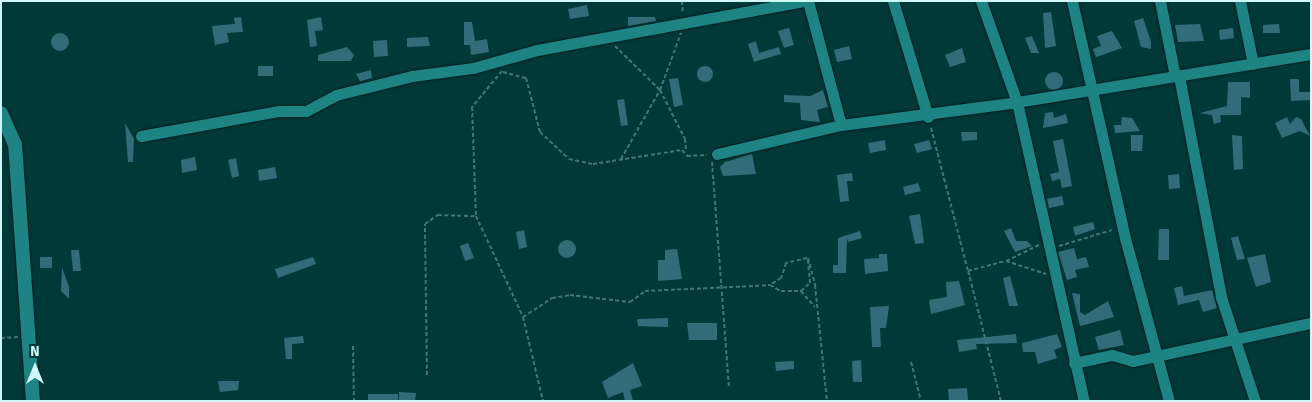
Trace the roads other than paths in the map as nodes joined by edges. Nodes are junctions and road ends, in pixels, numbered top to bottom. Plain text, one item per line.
1 (804, 1) edge
2 (808, 1) edge
3 (893, 1) edge
4 (981, 1) edge
5 (1072, 1) edge
6 (1160, 1) edge
7 (1240, 1) edge
8 (1311, 54) edge
9 (1253, 64) junction
10 (1177, 76) junction
11 (1092, 90) junction
12 (1017, 102) junction
13 (1, 113) edge
14 (928, 117) junction
15 (841, 125) junction
16 (141, 136) dead end
17 (717, 154) dead end
18 (1311, 323) edge
19 (1237, 338) junction
20 (1159, 356) junction
21 (1074, 363) junction
22 (32, 401) edge
23 (1084, 401) edge
24 (1169, 401) edge
25 (1255, 401) edge

1 - 16 street
2 - 15 street
3 - 14 street
4 - 12 street
5 - 11 street
6 - 10 street
7 - 9 street
8 - 9 street
9 - 10 street
10 - 11 street
10 - 19 street
11 - 12 street
11 - 20 street
12 - 14 street
12 - 21 street
13 - 22 street
14 - 15 street
15 - 17 street
18 - 19 street
19 - 20 street
19 - 25 street
20 - 21 street
20 - 24 street
21 - 23 street

